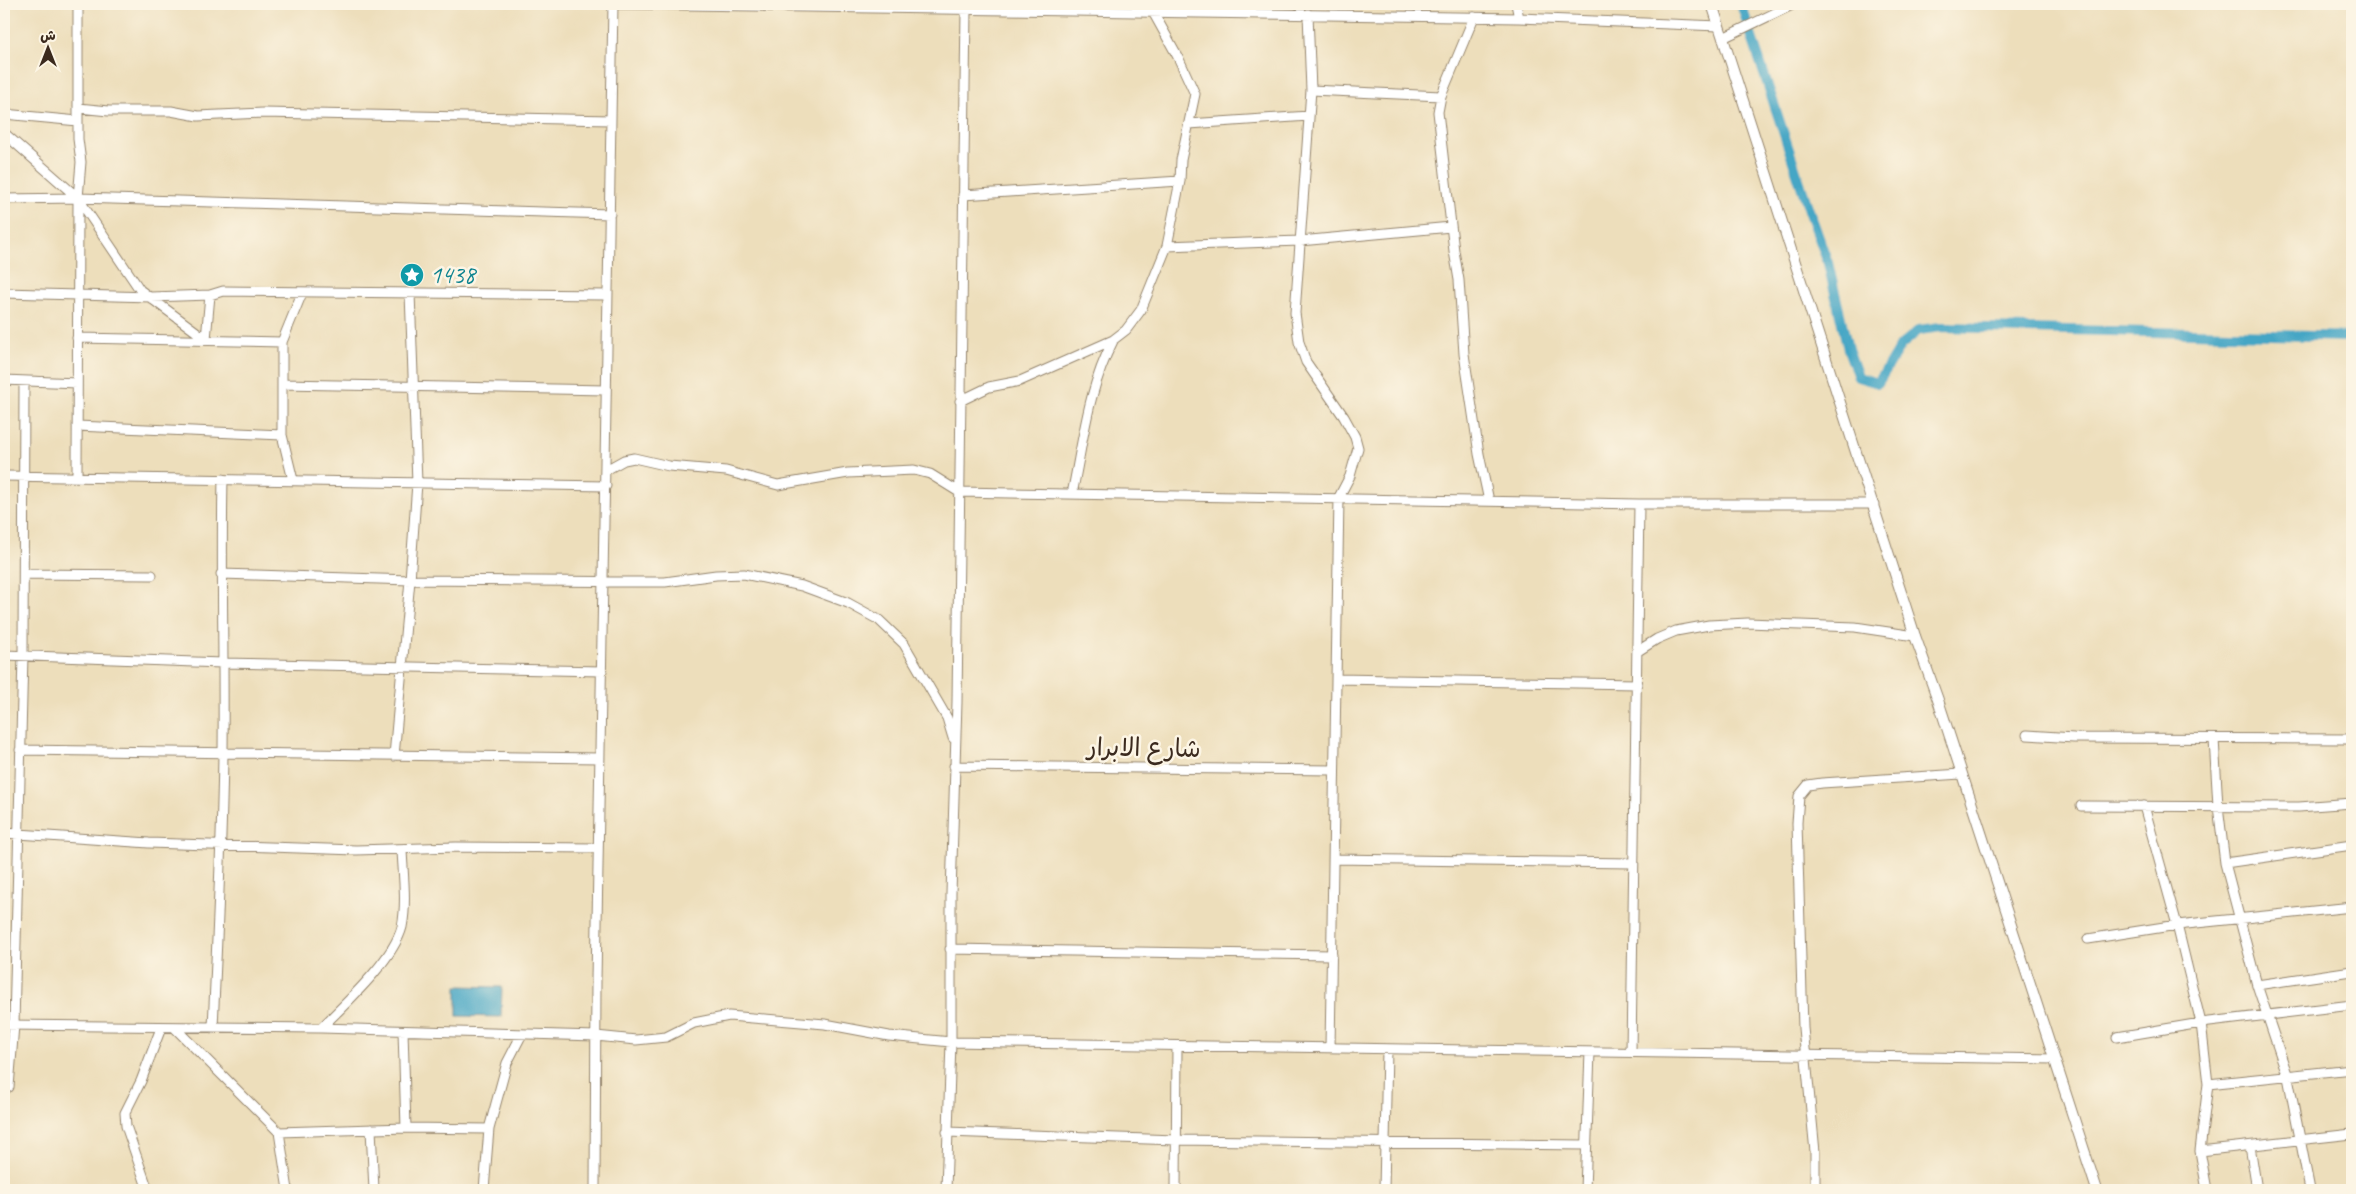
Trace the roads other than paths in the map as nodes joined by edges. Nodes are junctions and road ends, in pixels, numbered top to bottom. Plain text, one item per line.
1 (78, 4) edge
2 (613, 4) edge
3 (618, 4) edge
4 (1290, 4) edge
5 (1516, 4) edge
6 (1712, 4) edge
7 (1794, 4) edge
8 (990, 7) edge
9 (1153, 8) edge
10 (966, 9) junction
11 (1290, 14) junction
12 (1308, 14) junction
13 (1474, 17) junction
14 (1519, 18) junction
15 (1720, 26) junction
16 (1723, 38) junction
17 (1311, 90) junction
18 (1441, 96) junction
19 (78, 108) junction
20 (4, 114) edge
21 (1309, 116) junction
22 (611, 120) junction
23 (78, 121) junction
24 (1189, 124) junction
25 (4, 132) edge
26 (1180, 181) junction
27 (963, 195) junction
28 (4, 198) edge
29 (78, 198) junction
30 (610, 214) junction
31 (1451, 226) junction
32 (1300, 241) junction
33 (1167, 246) junction
34 (4, 293) edge
35 (302, 293) junction
36 (410, 293) junction
37 (77, 295) junction
38 (607, 295) junction
39 (210, 296) junction
40 (151, 297) junction
41 (77, 338) junction
42 (206, 339) junction
43 (1113, 340) junction
44 (282, 342) junction
45 (4, 380) edge
46 (24, 381) junction
47 (77, 383) junction
48 (282, 384) junction
49 (413, 386) junction
50 (606, 390) junction
51 (960, 401) junction
52 (77, 426) junction
53 (282, 435) junction
54 (606, 470) junction
55 (4, 476) edge
56 (25, 476) junction
57 (77, 476) junction
58 (223, 479) junction
59 (293, 480) junction
60 (417, 483) junction
61 (606, 486) junction
62 (959, 492) junction
63 (1072, 494) junction
64 (1338, 497) junction
65 (1489, 501) junction
66 (1638, 504) junction
67 (1874, 504) junction
68 (24, 574) junction
69 (221, 574) junction
70 (152, 575) dead end
71 (410, 580) junction
72 (604, 582) junction
73 (1915, 636) junction
74 (1638, 651) junction
75 (4, 655) edge
76 (23, 655) junction
77 (222, 663) junction
78 (402, 666) junction
79 (602, 671) junction
80 (1336, 680) junction
81 (1637, 684) junction
82 (2027, 735) dead end
83 (2214, 739) junction
84 (2352, 739) edge
85 (955, 743) junction
86 (20, 750) junction
87 (223, 751) junction
88 (394, 756) junction
89 (600, 758) junction
90 (954, 766) junction
91 (1334, 770) junction
92 (1961, 774) junction
93 (2352, 803) edge
94 (2081, 806) dead end
95 (2144, 806) junction
96 (2218, 806) junction
97 (4, 833) edge
98 (19, 833) junction
99 (221, 845) junction
100 (2352, 845) edge
101 (598, 848) junction
102 (402, 850) junction
103 (1333, 859) junction
104 (1633, 863) junction
105 (2225, 863) junction
106 (2352, 907) edge
107 (2241, 918) junction
108 (2178, 925) junction
109 (2088, 939) dead end
110 (950, 949) junction
111 (1332, 954) junction
112 (2352, 971) edge
113 (2258, 985) junction
114 (2352, 1005) edge
115 (2268, 1016) junction
116 (2201, 1023) junction
117 (4, 1025) edge
118 (14, 1025) junction
119 (161, 1028) junction
120 (175, 1028) junction
121 (213, 1028) junction
122 (321, 1028) junction
123 (403, 1032) junction
124 (522, 1034) junction
125 (596, 1036) junction
126 (2118, 1037) dead end
127 (951, 1042) junction
128 (1177, 1046) junction
129 (1330, 1048) junction
130 (1387, 1050) junction
131 (1590, 1052) junction
132 (1632, 1052) junction
133 (1806, 1055) junction
134 (2054, 1059) junction
135 (2352, 1069) edge
136 (2288, 1076) junction
137 (2208, 1084) junction
138 (4, 1089) edge
139 (406, 1128) junction
140 (371, 1129) junction
141 (489, 1130) junction
142 (279, 1132) junction
143 (947, 1132) junction
144 (2352, 1134) edge
145 (1176, 1140) junction
146 (2299, 1141) junction
147 (1385, 1143) junction
148 (1585, 1144) junction
149 (2250, 1146) junction
150 (2200, 1151) junction
151 (148, 1190) edge
152 (288, 1190) edge
153 (374, 1190) edge
154 (484, 1190) edge
155 (595, 1190) edge
156 (946, 1190) edge
157 (1176, 1190) edge
158 (1384, 1190) edge
159 (1585, 1190) edge
160 (1815, 1190) edge
161 (2097, 1190) edge
162 (2207, 1190) edge
163 (2257, 1190) edge
164 (2310, 1190) edge

1 - 19 street
2 - 22 street
3 - 10 street
4 - 11 street
5 - 14 street
6 - 15 street
7 - 16 street
8 - 9 street
8 - 10 street
9 - 11 street
9 - 24 street
10 - 27 street
11 - 12 street
12 - 13 street
12 - 17 street
13 - 14 street
13 - 18 street
14 - 15 street
15 - 16 street
16 - 67 street
17 - 18 street
17 - 21 street
18 - 31 street
19 - 22 street
19 - 23 street
20 - 23 street
21 - 24 street
21 - 32 street
22 - 30 street
23 - 29 street
24 - 26 street
25 - 29 street
26 - 27 street
26 - 33 street
27 - 51 street
28 - 29 street
29 - 30 street
29 - 37 street
29 - 40 street
30 - 38 street
31 - 32 street
31 - 65 street
32 - 33 street
32 - 64 street
33 - 43 street
34 - 37 street
35 - 36 street
35 - 39 street
35 - 44 street
36 - 38 street
36 - 49 street
37 - 40 street
37 - 41 street
38 - 50 street
39 - 40 street
39 - 42 street
40 - 42 street
41 - 42 street
41 - 47 street
42 - 44 street
43 - 51 street
43 - 63 street
44 - 48 street
45 - 46 street
46 - 47 street
46 - 56 street
47 - 52 street
48 - 49 street
48 - 53 street
49 - 50 street
49 - 60 street
50 - 54 street
51 - 62 street
52 - 53 street
52 - 57 street
53 - 59 street
54 - 61 street
54 - 62 street
55 - 56 street
56 - 57 street
56 - 68 street
57 - 58 street
58 - 59 street
58 - 69 street
59 - 60 street
60 - 61 street
60 - 71 street
61 - 72 street
62 - 63 street
62 - 85 street
63 - 64 street
64 - 65 street
64 - 80 street
65 - 66 street
66 - 67 street
66 - 74 street
67 - 73 street
68 - 70 street
68 - 76 street
69 - 71 street
69 - 77 street
71 - 72 street
71 - 78 street
72 - 79 street
72 - 85 street
73 - 74 street
73 - 92 street
74 - 81 street
75 - 76 street
76 - 77 street
76 - 86 street
77 - 78 street
77 - 87 street
78 - 79 street
78 - 88 street
79 - 89 street
80 - 81 street
80 - 91 street
81 - 104 street
82 - 83 street
83 - 84 street
83 - 96 street
85 - 90 street
86 - 87 street
86 - 98 street
87 - 88 street
87 - 99 street
88 - 89 street
89 - 101 street
90 - 91 street, شارع الابرار
90 - 110 street
91 - 103 street
92 - 133 street
92 - 134 street
93 - 96 street
94 - 95 street
95 - 96 street
95 - 108 street
96 - 105 street
97 - 98 street
98 - 99 street
98 - 118 street
99 - 102 street
99 - 121 street
100 - 105 street
101 - 102 street
101 - 125 street
102 - 122 street
103 - 104 street
103 - 111 street
104 - 132 street
105 - 107 street
106 - 107 street
107 - 108 street
107 - 113 street
108 - 109 street
108 - 116 street
110 - 111 street
110 - 127 street
111 - 129 street
112 - 113 street
113 - 115 street
114 - 115 street
115 - 116 street
115 - 136 street
116 - 126 street
116 - 137 street
117 - 118 street
118 - 119 street
118 - 138 street
119 - 120 street
119 - 151 street
120 - 121 street
120 - 142 street
121 - 122 street
122 - 123 street
123 - 124 street
123 - 139 street
124 - 125 street
124 - 141 street
125 - 127 street
125 - 155 street
127 - 128 street
127 - 143 street
128 - 129 street
128 - 145 street
129 - 130 street
130 - 131 street
130 - 147 street
131 - 132 street
131 - 148 street
132 - 133 street
133 - 134 street
133 - 160 street
134 - 161 street
135 - 136 street
136 - 137 street
136 - 146 street
137 - 150 street
139 - 140 street
139 - 141 street
140 - 142 street
140 - 153 street
141 - 154 street
142 - 152 street
143 - 145 street
143 - 156 street
144 - 146 street
145 - 147 street
145 - 157 street
146 - 149 street
146 - 164 street
147 - 148 street
147 - 158 street
148 - 159 street
149 - 150 street
149 - 163 street
150 - 162 street

